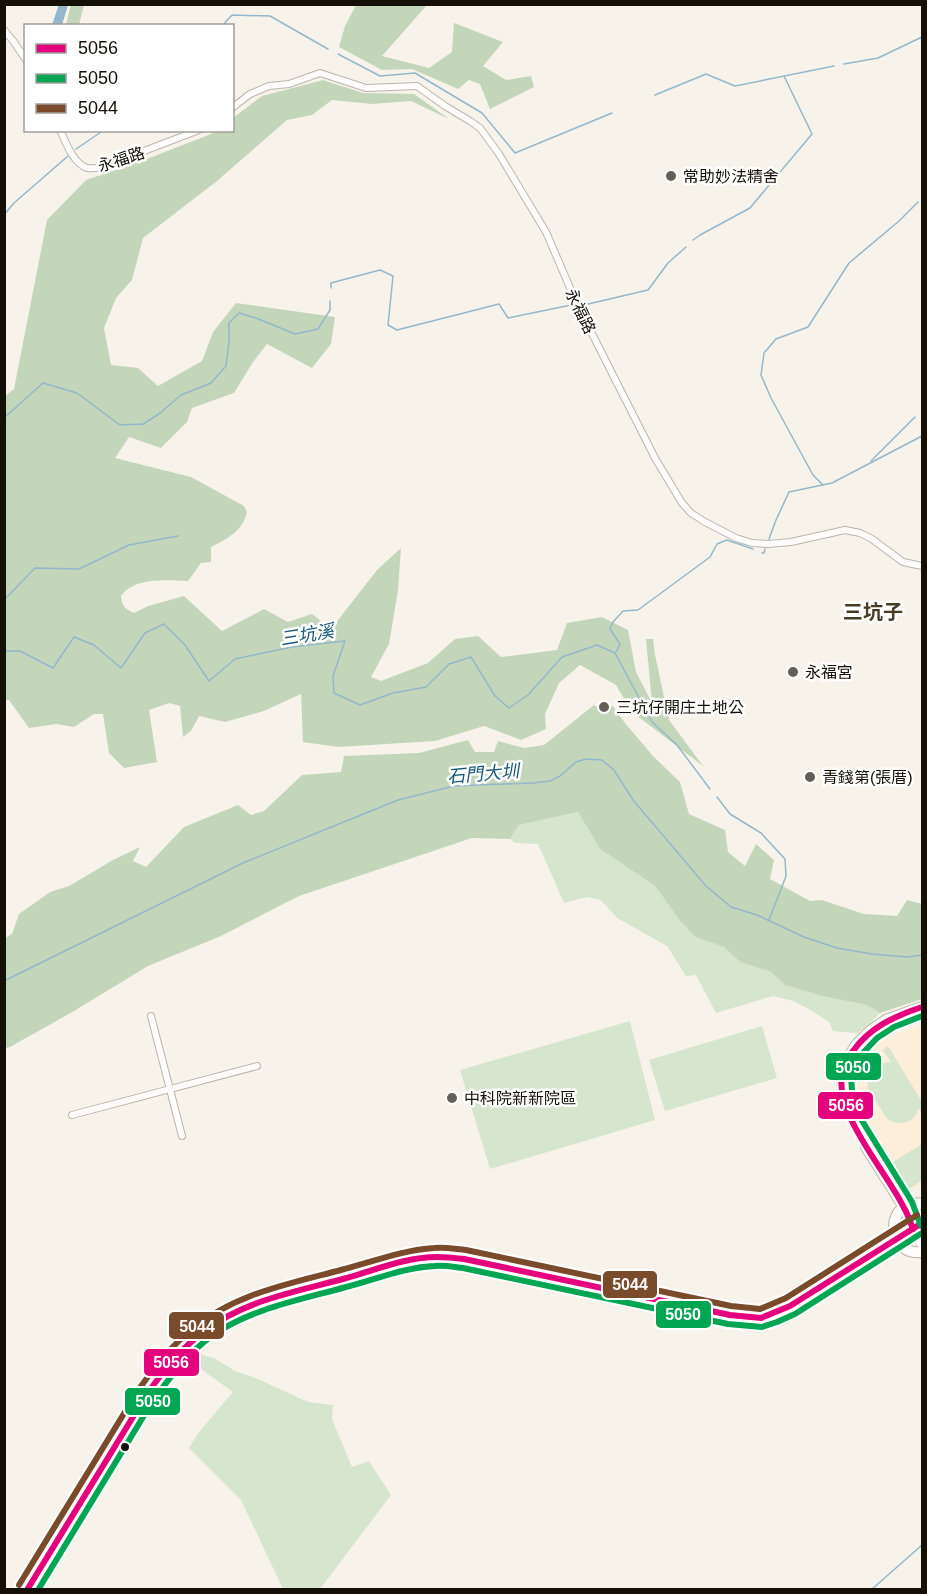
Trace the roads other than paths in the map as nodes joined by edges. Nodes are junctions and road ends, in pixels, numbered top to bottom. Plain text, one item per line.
1 (4, 30) edge
2 (24, 57) edge
3 (234, 106) edge
4 (61, 132) edge
5 (194, 132) edge
6 (922, 566) edge
7 (922, 1007) edge
8 (922, 1015) edge
9 (151, 1016) dead end
10 (257, 1066) dead end
11 (170, 1089) junction
12 (72, 1115) dead end
13 (182, 1136) dead end
14 (922, 1204) edge
15 (907, 1206) junction
16 (920, 1226) edge
17 (896, 1240) junction
18 (922, 1245) edge
19 (922, 1252) edge
20 (27, 1590) edge

1 - 2 street
3 - 6 street, 永福路
4 - 5 street, 永福路
7 - 15 main road
8 - 15 main road
9 - 11 street
10 - 11 street
11 - 12 street
11 - 13 street
14 - 15 main road
15 - 16 main road
15 - 17 main road
16 - 17 main road
16 - 18 main road
17 - 19 main road
17 - 20 main road

